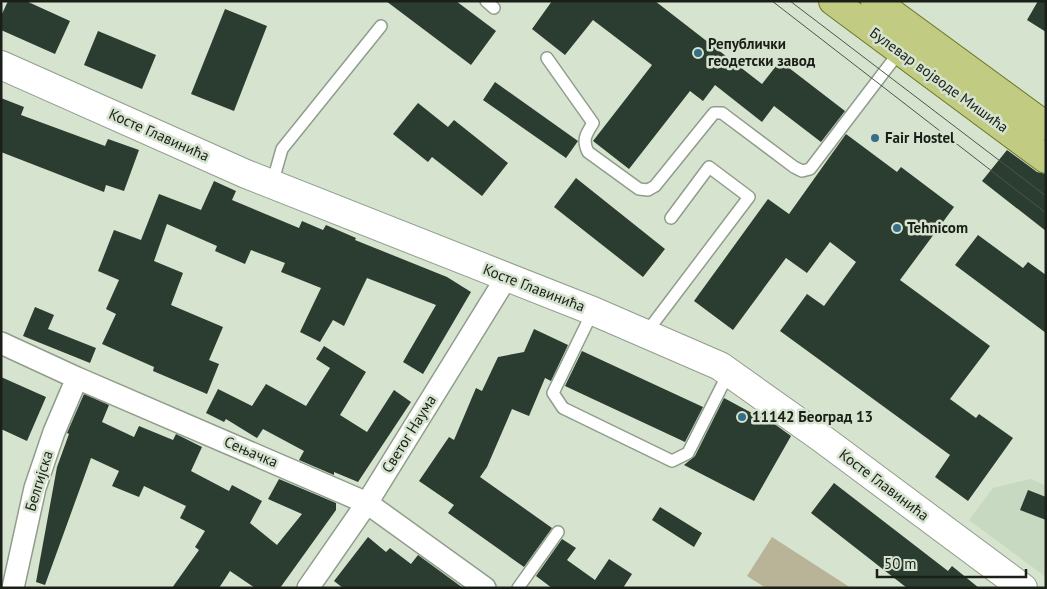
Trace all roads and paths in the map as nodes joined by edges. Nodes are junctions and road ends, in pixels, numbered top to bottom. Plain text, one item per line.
1 (833, 1) edge
2 (875, 1) edge
3 (381, 26) dead end
4 (900, 51) junction
5 (547, 58) dead end
6 (1, 65) edge
7 (1046, 126) edge
8 (1046, 158) edge
9 (272, 184) junction
10 (672, 218) dead end
11 (506, 278) junction
12 (593, 311) junction
13 (646, 333) junction
14 (1, 342) edge
15 (729, 372) junction
16 (77, 378) junction
17 (367, 503) junction
18 (558, 532) dead end
19 (13, 588) edge
20 (308, 588) edge
21 (485, 588) edge
22 (518, 588) edge
23 (1023, 588) edge

1 - 4 main road, Булевар војводе Мишића
2 - 7 main road, Булевар војводе Мишића
3 - 9 lane
4 - 5 lane
4 - 8 main road, Булевар војводе Мишића
6 - 9 street, Косте Главинића
9 - 11 street, Косте Главинића
10 - 13 lane
11 - 12 street, Косте Главинића
11 - 17 street, Светог Наума
12 - 13 street, Косте Главинића
12 - 15 lane
13 - 15 street, Косте Главинића
14 - 16 street, Сењачка
15 - 23 street, Косте Главинића
16 - 17 street, Сењачка
16 - 19 street, Белгијска
17 - 20 street, Светог Наума
17 - 21 street, Сењачка
18 - 22 lane

